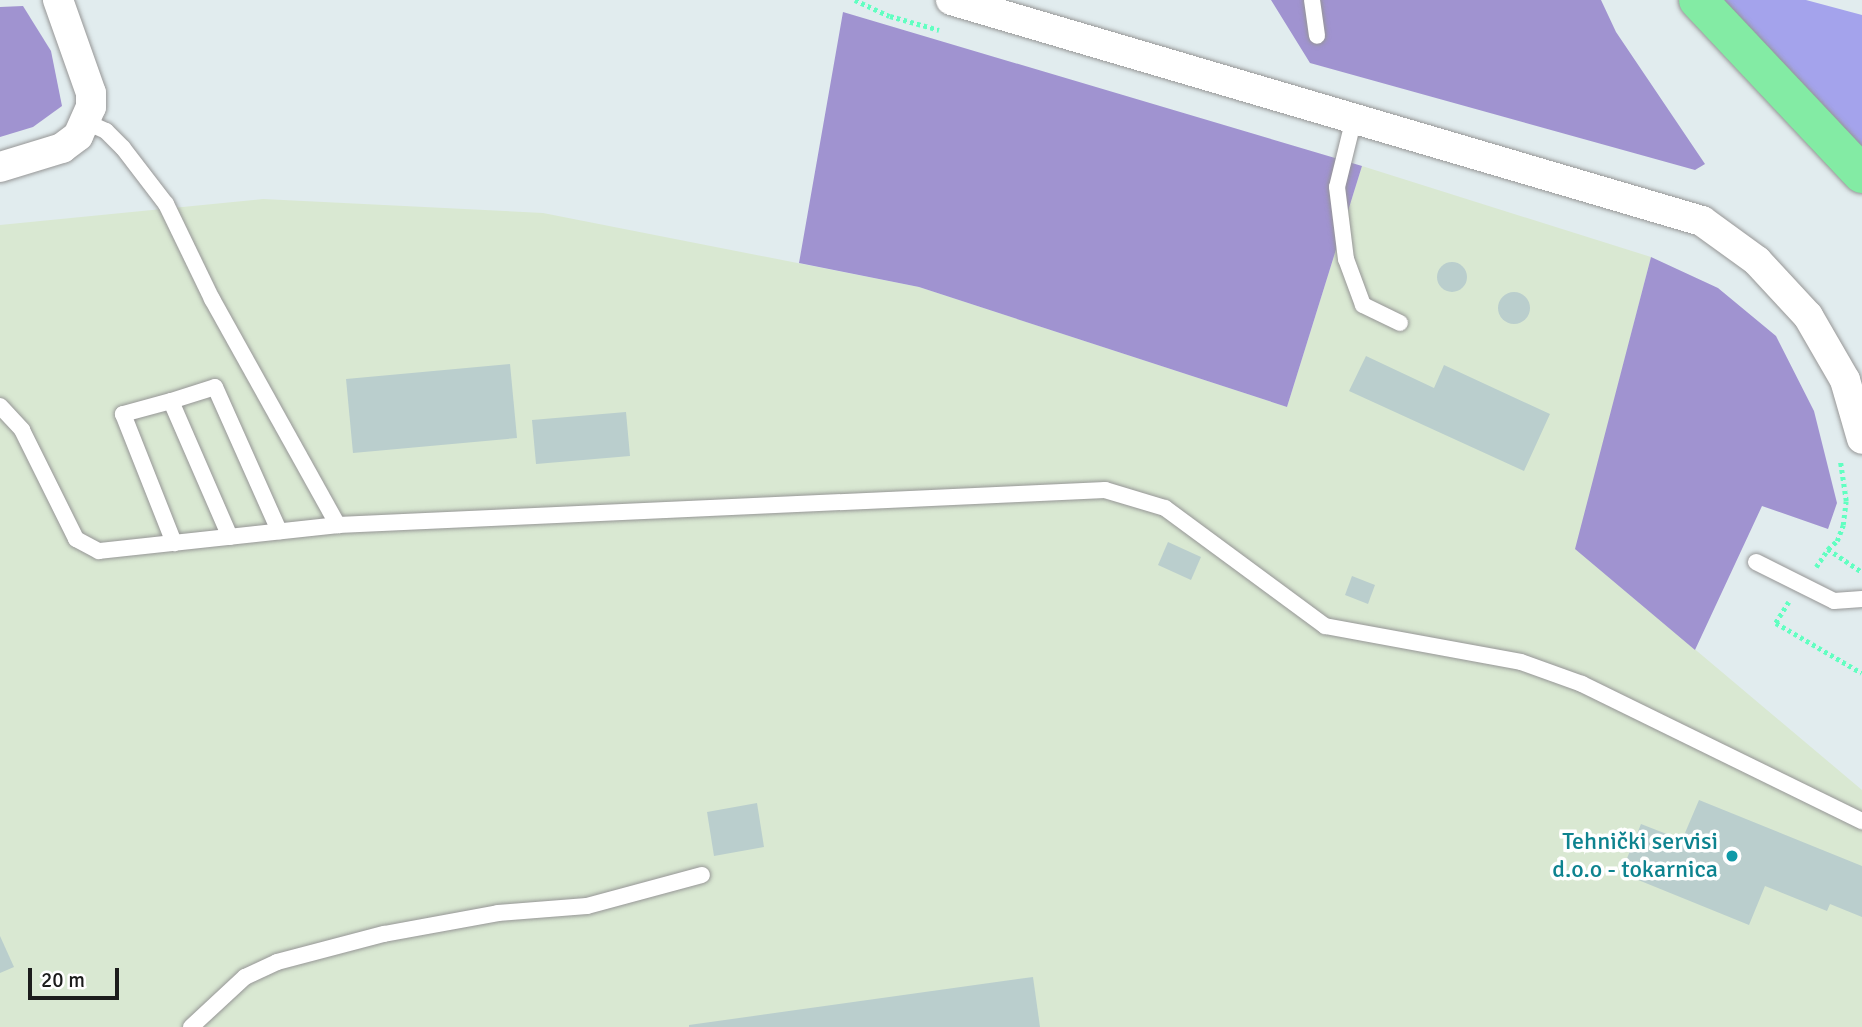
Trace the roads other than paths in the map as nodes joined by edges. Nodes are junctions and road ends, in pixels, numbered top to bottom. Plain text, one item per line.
1 (58, 0) edge
2 (951, 0) edge
3 (1312, 0) edge
4 (1698, 0) edge
5 (1317, 36) dead end
6 (1354, 118) junction
7 (86, 122) junction
8 (0, 167) edge
9 (1862, 174) edge
10 (1400, 323) dead end
11 (171, 401) junction
12 (0, 406) edge
13 (1850, 444) edge
14 (338, 525) junction
15 (279, 531) junction
16 (230, 537) junction
17 (174, 543) junction
18 (1756, 562) dead end
19 (1862, 599) edge
20 (1862, 821) edge
21 (702, 875) dead end
22 (191, 1027) edge

1 - 7 street
2 - 6 street
3 - 5 lane
4 - 9 highway
6 - 10 lane
6 - 13 street
7 - 8 street
7 - 14 lane
11 - 15 lane
11 - 16 lane
11 - 17 lane
12 - 17 lane
14 - 15 lane
14 - 20 lane
15 - 16 lane
16 - 17 lane
18 - 19 lane
21 - 22 lane

